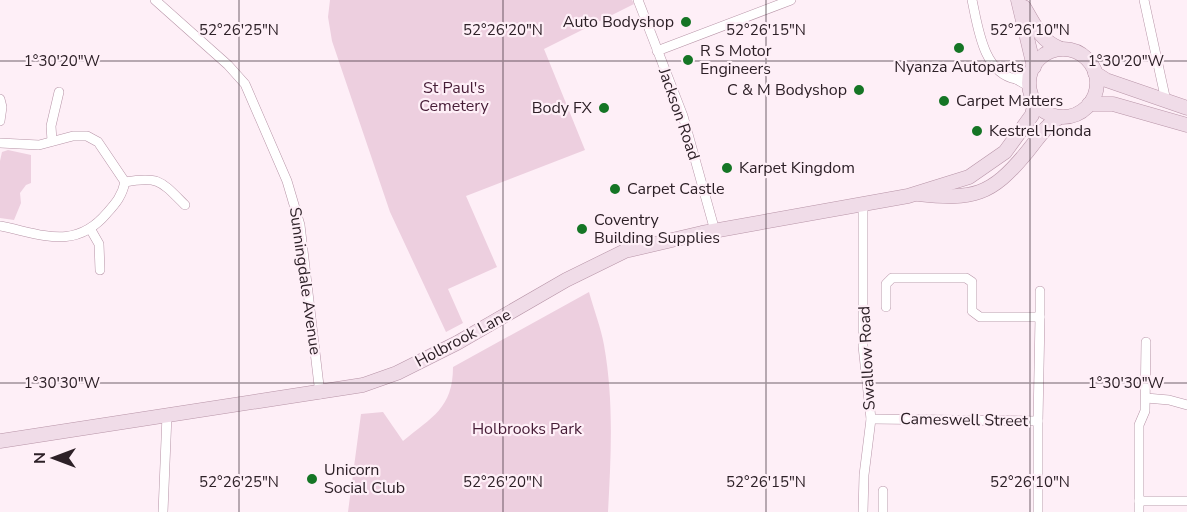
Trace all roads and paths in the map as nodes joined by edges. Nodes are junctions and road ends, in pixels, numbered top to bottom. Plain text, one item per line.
1 (155, 0) edge
2 (638, 0) edge
3 (791, 0) edge
4 (972, 0) edge
5 (1019, 0) edge
6 (1144, 0) edge
7 (1059, 48) junction
8 (657, 51) junction
9 (1095, 73) junction
10 (1032, 76) junction
11 (59, 92) dead end
12 (0, 99) edge
13 (1166, 101) junction
14 (1035, 102) junction
15 (1089, 104) junction
16 (1187, 108) edge
17 (1058, 118) junction
18 (0, 121) edge
19 (1187, 125) edge
20 (52, 141) junction
21 (0, 143) edge
22 (125, 182) junction
23 (914, 194) junction
24 (863, 204) junction
25 (185, 205) dead end
26 (0, 226) edge
27 (91, 230) junction
28 (715, 231) junction
29 (100, 270) dead end
30 (1040, 291) dead end
31 (886, 307) dead end
32 (1040, 317) junction
33 (1146, 342) dead end
34 (320, 394) junction
35 (1146, 398) junction
36 (1187, 405) edge
37 (167, 415) junction
38 (871, 419) junction
39 (1038, 421) junction
40 (0, 441) edge
41 (883, 491) dead end
42 (1139, 501) junction
43 (1187, 501) edge
44 (163, 512) edge
45 (863, 512) edge
46 (883, 512) edge
47 (1038, 512) edge
48 (1139, 512) edge

1 - 34 street, Sunningdale Avenue
2 - 8 street, Jackson Road
3 - 8 street
4 - 10 street
5 - 7 street
5 - 10 street
6 - 13 street
7 - 9 street
7 - 10 street
8 - 28 street, Jackson Road
9 - 13 street
9 - 15 street
10 - 14 street
11 - 20 street
12 - 18 street
13 - 16 street
14 - 17 street
14 - 23 street, Holbrook Lane
15 - 17 street
15 - 19 street
17 - 23 street, Holbrook Lane
20 - 21 street
20 - 22 street
22 - 25 street
22 - 27 street
23 - 24 street, Holbrook Lane
24 - 28 street, Holbrook Lane
24 - 38 street, Swallow Road
26 - 27 street
27 - 29 street
28 - 34 street, Holbrook Lane
30 - 32 street
31 - 32 street
32 - 39 street
33 - 35 street
34 - 37 street, Holbrook Lane
35 - 36 street
35 - 42 street
37 - 40 street, Holbrook Lane
37 - 44 street
38 - 39 street, Cameswell Street
38 - 45 street, Swallow Road
39 - 47 street, Cameswell Street
41 - 46 street
42 - 43 street
42 - 48 street

